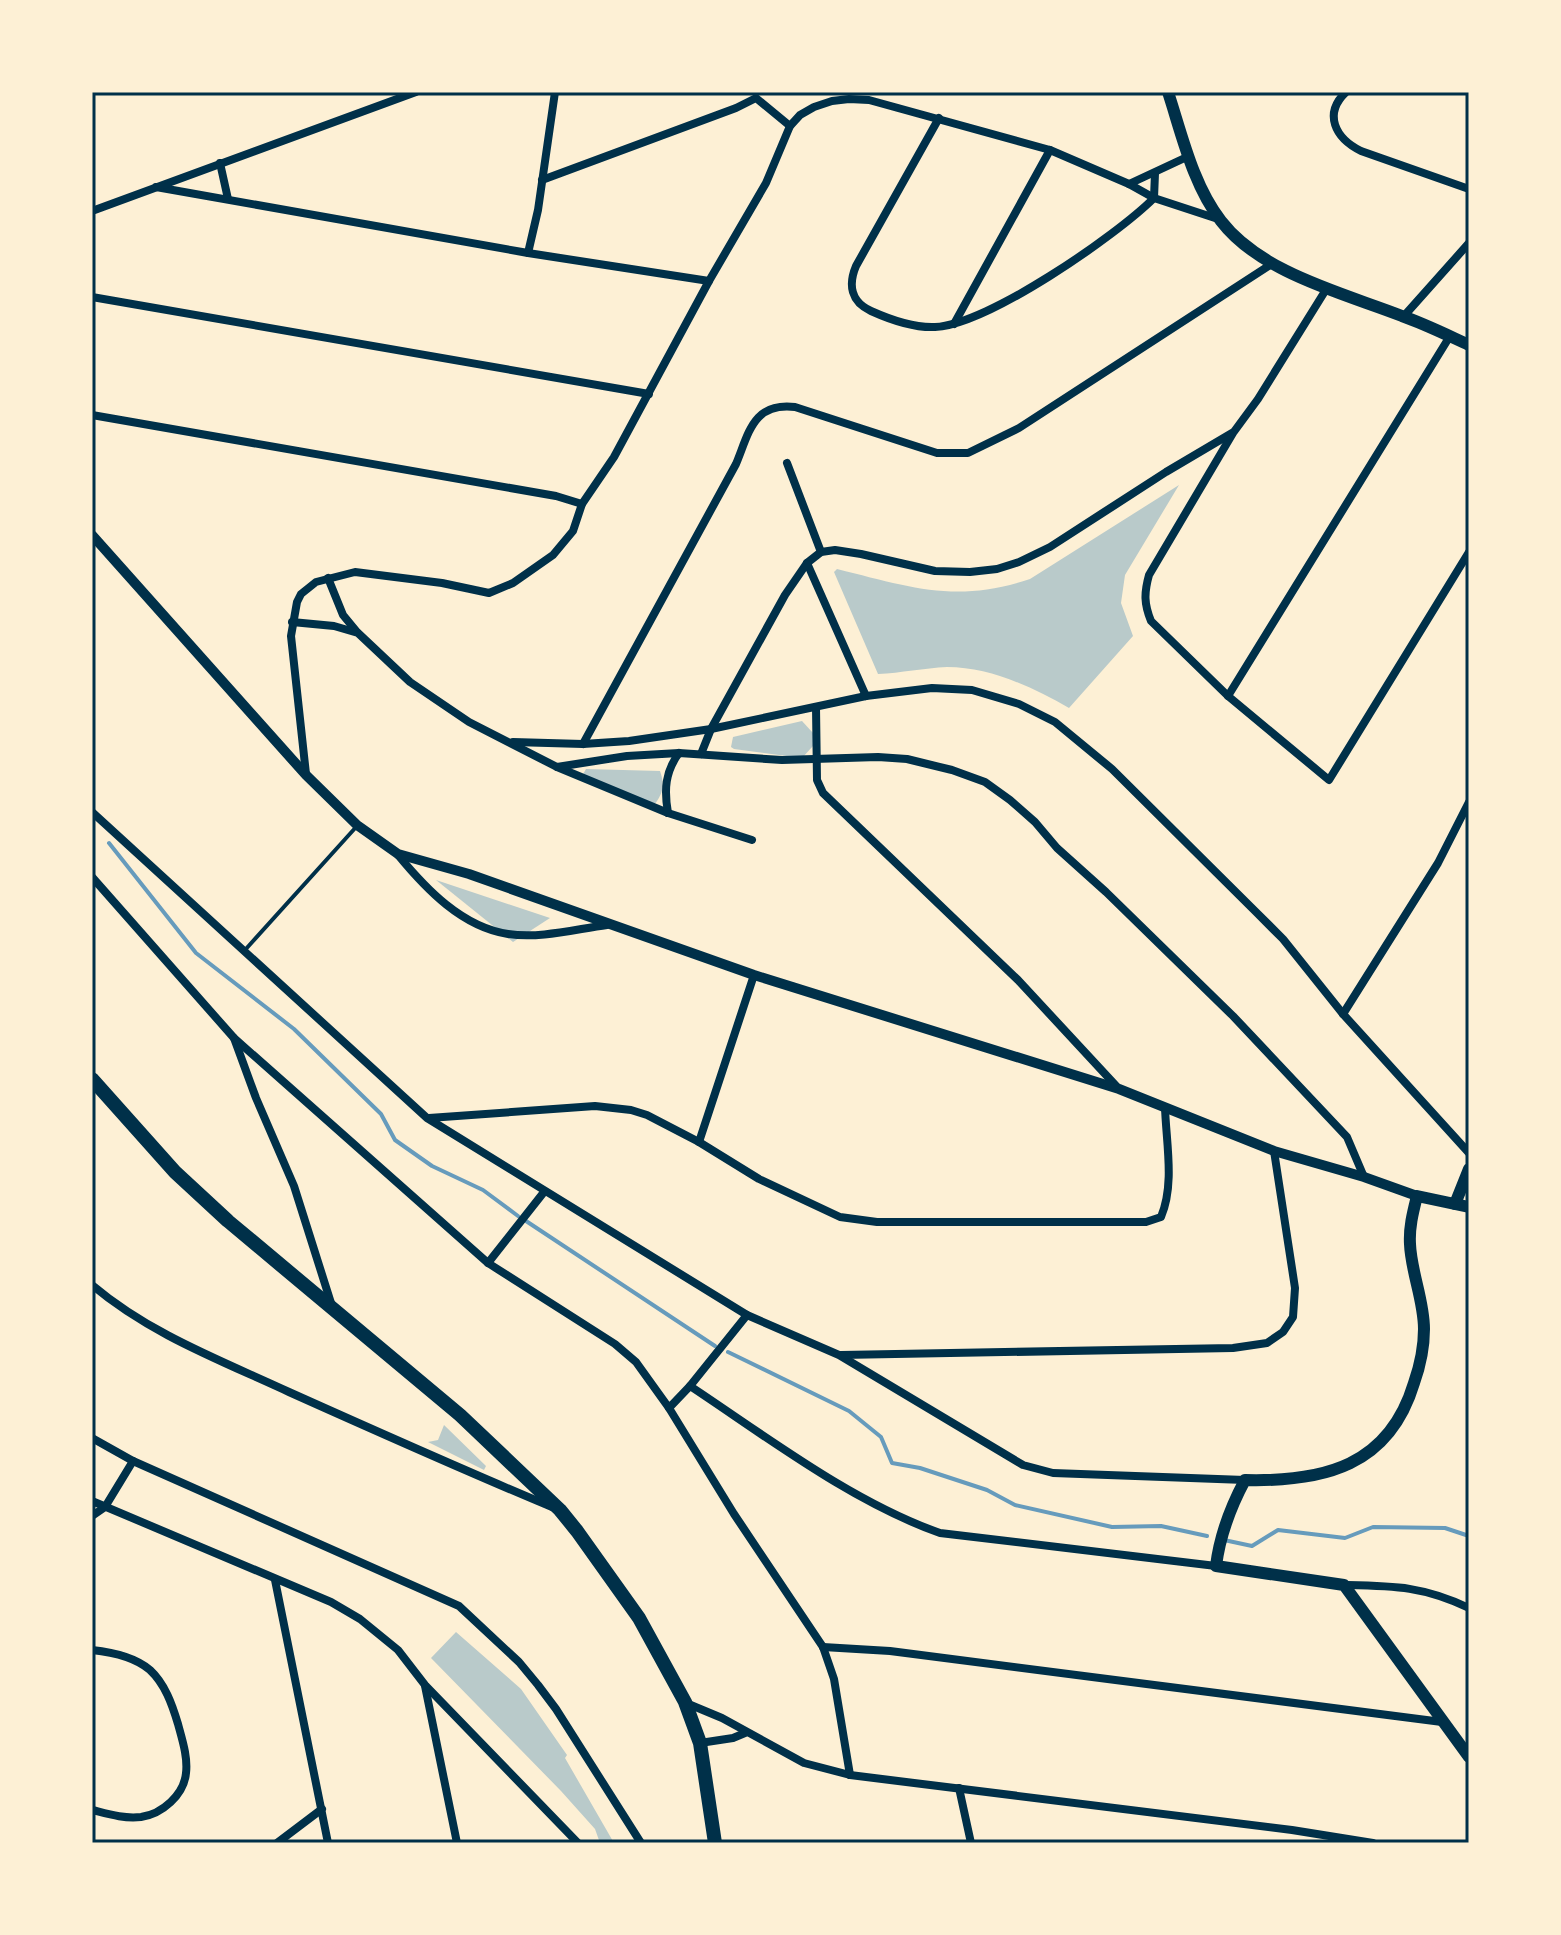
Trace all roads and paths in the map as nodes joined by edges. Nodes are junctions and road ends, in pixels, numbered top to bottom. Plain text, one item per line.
1 (416, 92) edge
2 (555, 92) edge
3 (1168, 92) edge
4 (1346, 92) edge
5 (755, 95) edge
6 (939, 118) junction
7 (790, 126) junction
8 (1050, 150) junction
9 (1189, 156) junction
10 (220, 163) junction
11 (1155, 173) junction
12 (542, 180) junction
13 (1129, 184) junction
14 (156, 187) junction
15 (1469, 189) edge
16 (1154, 198) junction
17 (228, 199) junction
18 (92, 211) edge
19 (1220, 220) junction
20 (1469, 243) edge
21 (528, 253) junction
22 (1273, 263) junction
23 (709, 281) junction
24 (1327, 288) junction
25 (92, 297) edge
26 (1404, 316) junction
27 (954, 324) junction
28 (1450, 336) junction
29 (1469, 345) edge
30 (649, 394) junction
31 (92, 415) edge
32 (1233, 433) junction
33 (787, 463) dead end
34 (582, 504) junction
35 (92, 535) edge
36 (821, 552) junction
37 (1469, 552) edge
38 (807, 563) junction
39 (328, 578) junction
40 (292, 622) junction
41 (358, 633) junction
42 (866, 696) junction
43 (1228, 696) junction
44 (816, 707) junction
45 (711, 729) junction
46 (513, 742) junction
47 (583, 744) junction
48 (679, 753) junction
49 (701, 754) junction
50 (818, 759) junction
51 (557, 767) junction
52 (306, 775) junction
53 (1469, 802) edge
54 (92, 812) edge
55 (668, 813) junction
56 (357, 825) junction
57 (752, 840) dead end
58 (398, 854) junction
59 (92, 877) edge
60 (608, 924) junction
61 (243, 951) junction
62 (754, 975) junction
63 (1343, 1014) junction
64 (234, 1038) junction
65 (92, 1079) edge
66 (1119, 1089) junction
67 (1165, 1107) junction
68 (427, 1118) junction
69 (699, 1142) junction
70 (1274, 1151) junction
71 (1469, 1153) edge
72 (1469, 1169) edge
73 (1364, 1177) junction
74 (544, 1192) junction
75 (1417, 1196) junction
76 (1455, 1204) junction
77 (1469, 1207) edge
78 (488, 1263) junction
79 (92, 1285) edge
80 (332, 1307) junction
81 (747, 1315) junction
82 (839, 1355) junction
83 (690, 1386) junction
84 (669, 1408) junction
85 (92, 1438) edge
86 (133, 1461) junction
87 (1245, 1480) junction
88 (92, 1501) edge
89 (105, 1507) junction
90 (560, 1510) junction
91 (92, 1516) edge
92 (1216, 1566) junction
93 (275, 1580) junction
94 (1344, 1585) junction
95 (1469, 1608) edge
96 (823, 1647) junction
97 (92, 1650) edge
98 (425, 1685) junction
99 (685, 1702) junction
100 (1442, 1722) junction
101 (745, 1733) junction
102 (700, 1743) junction
103 (1469, 1757) edge
104 (850, 1775) junction
105 (959, 1788) junction
106 (322, 1809) junction
107 (92, 1810) edge
108 (277, 1843) edge
109 (328, 1843) edge
110 (457, 1843) edge
111 (578, 1843) edge
112 (641, 1843) edge
113 (715, 1843) edge
114 (971, 1843) edge
115 (1373, 1843) edge

1 - 10 street
2 - 12 street
3 - 9 main road
4 - 15 street
5 - 7 street
5 - 12 street
6 - 7 street
6 - 8 street
6 - 27 street
7 - 23 street
8 - 13 street
8 - 27 street
9 - 11 street
9 - 19 main road
10 - 14 street
10 - 17 street
11 - 13 street
11 - 16 street
12 - 21 street
13 - 16 street
14 - 17 street
14 - 18 street
16 - 19 street
16 - 27 street
17 - 21 street
19 - 22 main road
20 - 26 street
21 - 23 street
22 - 24 main road
22 - 47 street
23 - 30 street
24 - 26 main road
24 - 32 street
25 - 30 street
26 - 28 main road
28 - 29 main road
28 - 43 street
30 - 34 street
31 - 34 street
32 - 36 street
32 - 43 street
33 - 36 street
34 - 39 street
35 - 52 street
36 - 38 street
37 - 43 street
38 - 42 street
38 - 45 street
39 - 40 street
39 - 41 street
40 - 41 street
40 - 52 street
41 - 46 street
42 - 44 street
42 - 63 street
44 - 45 street
44 - 50 street
45 - 47 street
45 - 49 street
46 - 47 street
46 - 51 street
48 - 49 street
48 - 51 street
48 - 55 street
49 - 50 street
50 - 66 street
50 - 73 street
51 - 55 street
52 - 56 street
53 - 63 street
54 - 61 street
55 - 57 street
56 - 58 street
56 - 61 lane
58 - 60 street
58 - 60 street
59 - 64 street
60 - 62 street
61 - 68 street
62 - 66 street
62 - 69 street
63 - 71 street
64 - 78 street
64 - 80 street
65 - 80 main road
66 - 67 street
67 - 69 street
67 - 70 street
68 - 69 street
68 - 74 street
70 - 73 street
70 - 82 street
72 - 76 main road
73 - 75 street
74 - 78 street
74 - 81 street
75 - 76 main road
75 - 87 main road
76 - 77 main road
78 - 84 street
79 - 90 street
80 - 90 main road
81 - 82 street
81 - 83 street
82 - 87 street
83 - 84 street
83 - 92 street
84 - 96 street
85 - 86 street
86 - 89 street
86 - 112 street
87 - 92 main road
88 - 89 street
89 - 91 street
89 - 93 street
90 - 99 main road
92 - 94 main road
93 - 98 street
93 - 106 street
94 - 95 street
94 - 100 main road
96 - 100 street
96 - 104 street
97 - 107 street
98 - 110 street
98 - 111 street
99 - 101 street
99 - 102 main road
100 - 103 main road
101 - 102 street
101 - 104 street
102 - 113 main road
104 - 105 street
105 - 114 street
105 - 115 street
106 - 108 street
106 - 109 street

